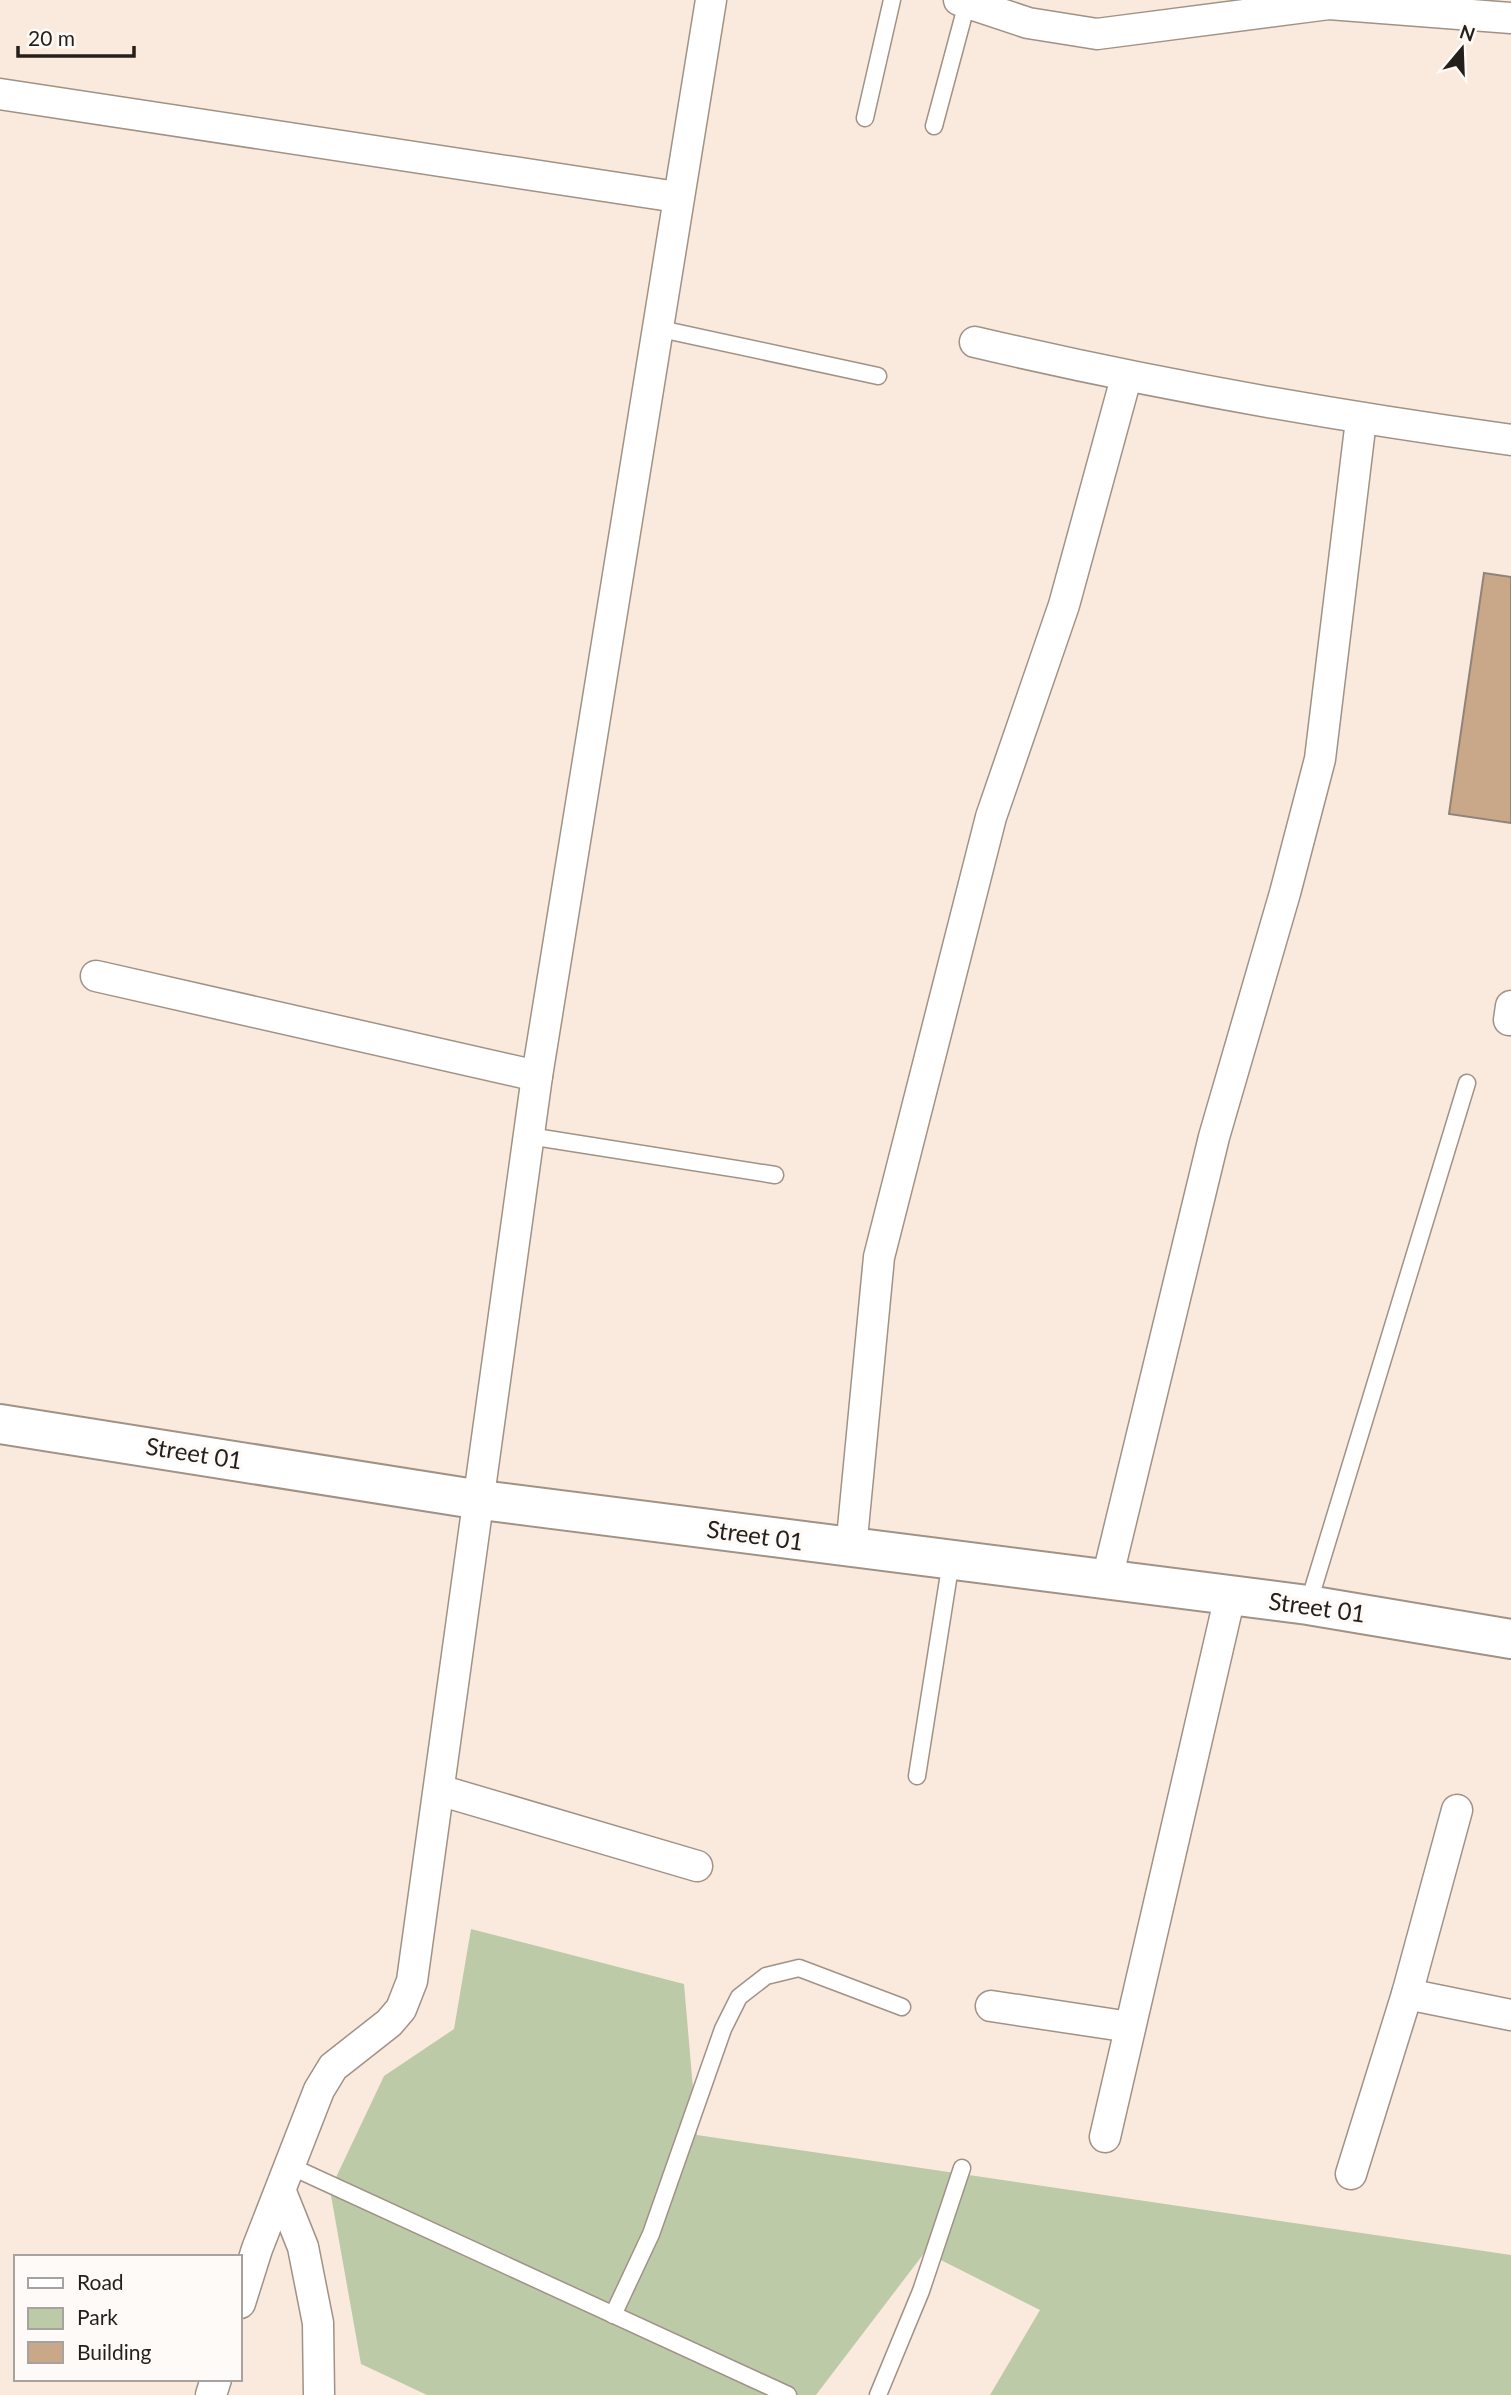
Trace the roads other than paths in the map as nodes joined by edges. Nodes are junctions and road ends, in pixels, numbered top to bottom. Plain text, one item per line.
1 (711, 0) edge
2 (892, 0) edge
3 (963, 1) edge
4 (1511, 18) edge
5 (0, 94) edge
6 (865, 118) dead end
7 (934, 126) dead end
8 (677, 197) junction
9 (656, 328) junction
10 (975, 342) dead end
11 (878, 376) dead end
12 (1126, 378) junction
13 (1361, 419) junction
14 (1511, 440) edge
15 (96, 976) dead end
16 (537, 1076) junction
17 (1467, 1083) dead end
18 (529, 1136) junction
19 (775, 1175) dead end
20 (0, 1423) edge
21 (481, 1500) junction
22 (851, 1549) junction
23 (951, 1561) junction
24 (1107, 1579) junction
25 (1230, 1596) junction
26 (1308, 1605) junction
27 (1511, 1639) edge
28 (918, 1776) dead end
29 (439, 1790) junction
30 (1457, 1810) dead end
31 (697, 1866) dead end
32 (1407, 1994) junction
33 (990, 2006) dead end
34 (902, 2007) dead end
35 (1511, 2015) edge
36 (1130, 2027) junction
37 (1105, 2137) dead end
38 (962, 2168) dead end
39 (1350, 2174) dead end
40 (286, 2179) junction
41 (242, 2297) edge
42 (613, 2315) junction
43 (318, 2395) edge
44 (788, 2395) edge
45 (878, 2395) edge

1 - 8 street
2 - 6 lane
3 - 4 street
3 - 7 lane
5 - 8 street
8 - 9 street
9 - 11 lane
9 - 16 street
10 - 12 street
12 - 13 street
12 - 22 street
13 - 14 street
13 - 24 street
15 - 16 street
16 - 18 street
17 - 26 lane
18 - 19 lane
18 - 21 street
20 - 21 street, Street 01
21 - 22 street, Street 01
21 - 29 street
22 - 23 street, Street 01
23 - 24 street, Street 01
23 - 28 lane
24 - 25 street, Street 01
25 - 26 street, Street 01
25 - 36 street
26 - 27 street, Street 01
29 - 31 street
29 - 40 street
30 - 32 street
32 - 35 street
32 - 39 street
33 - 36 street
34 - 42 lane
36 - 37 street
38 - 45 lane
40 - 41 street
40 - 42 lane
40 - 43 street
42 - 44 lane

